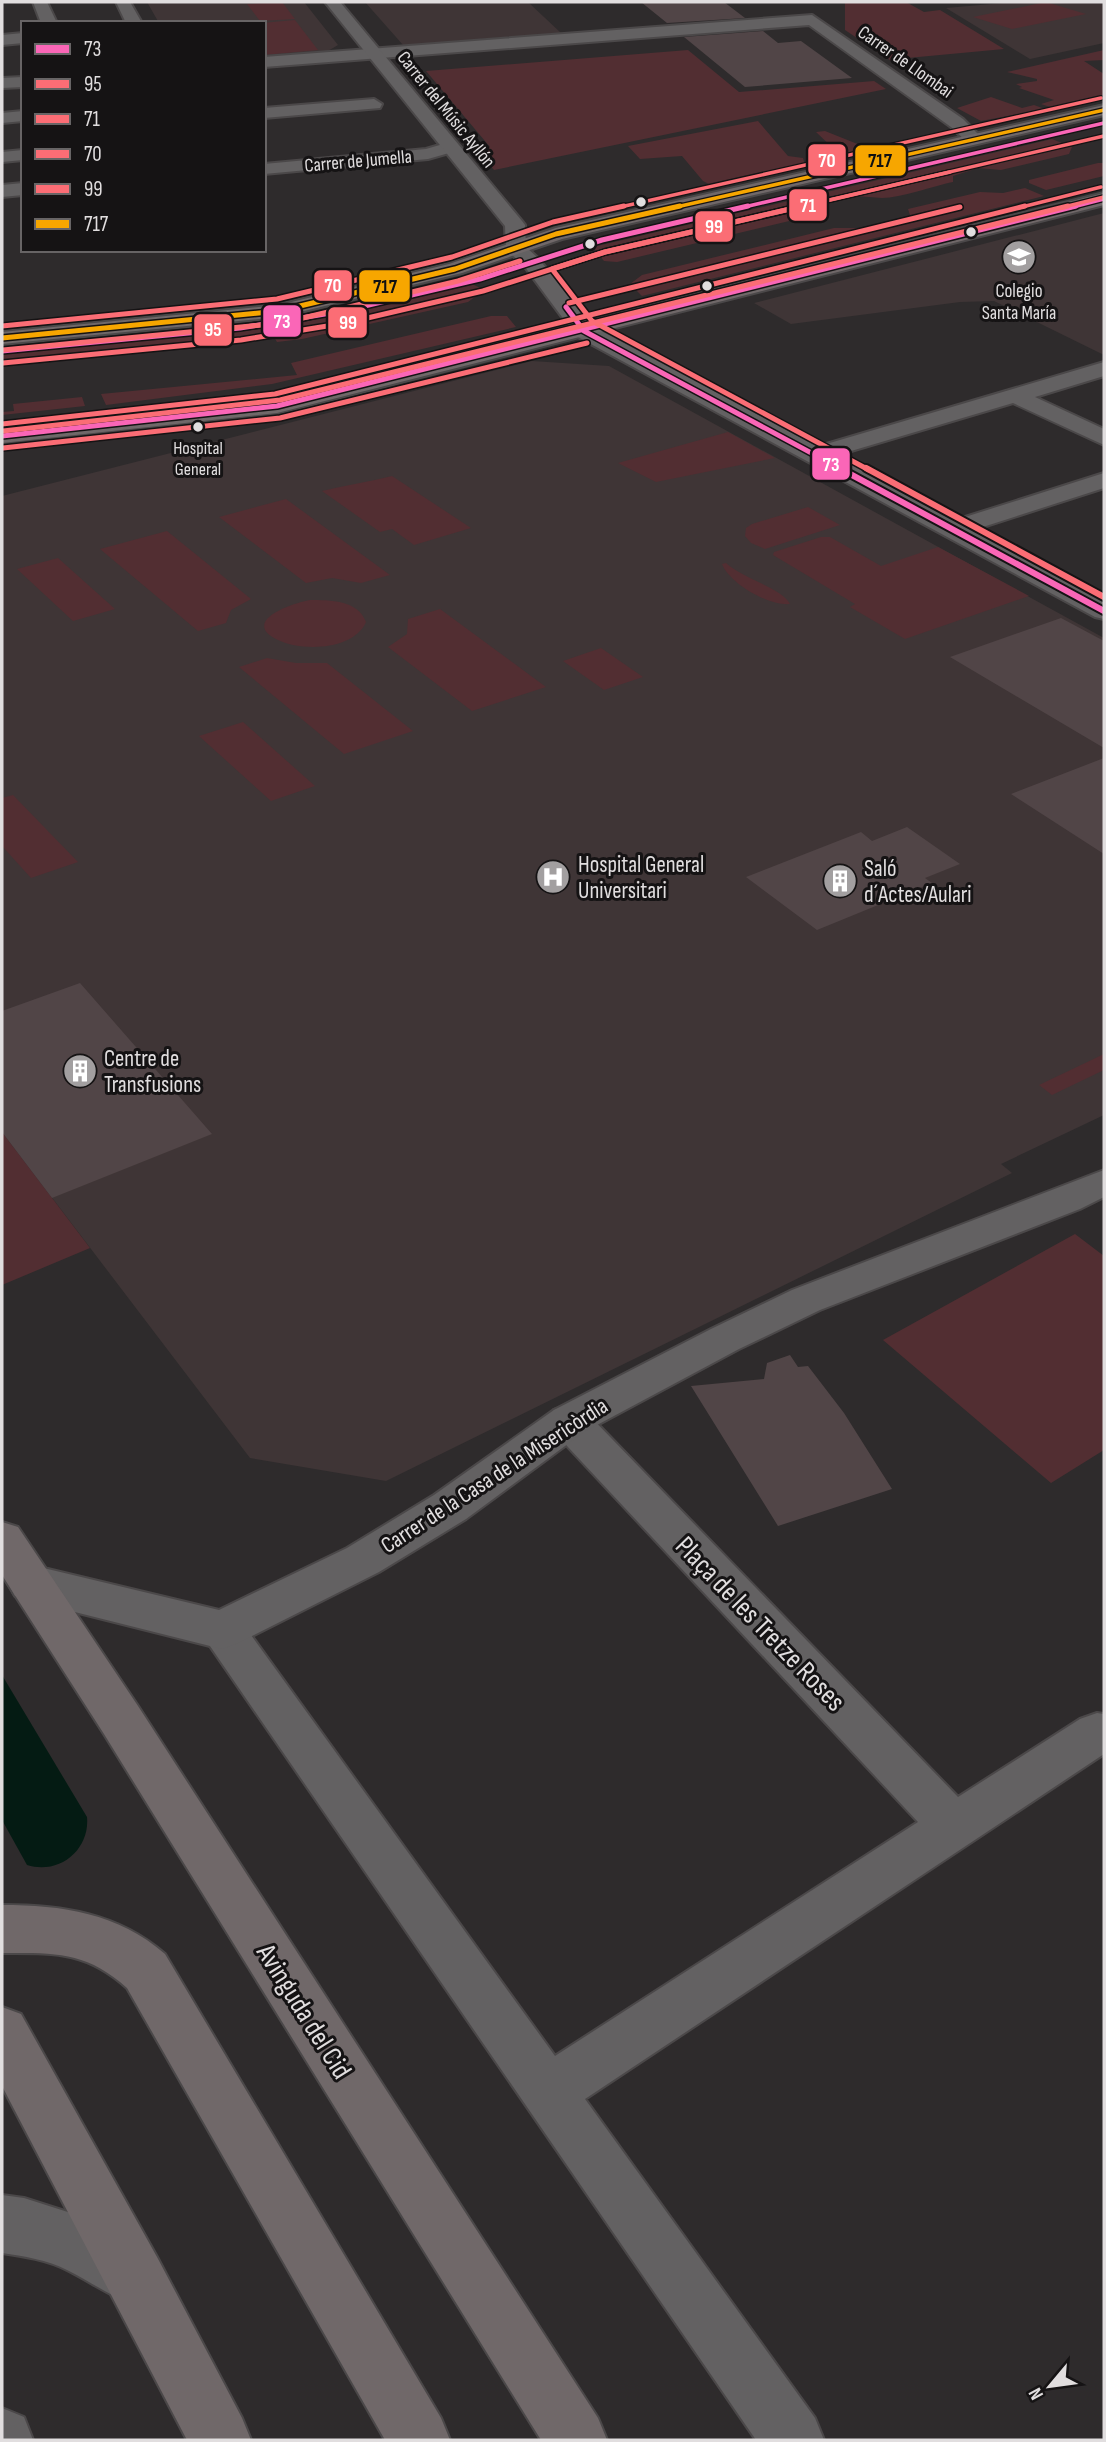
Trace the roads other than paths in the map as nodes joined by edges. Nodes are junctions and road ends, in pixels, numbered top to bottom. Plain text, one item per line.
1 (40, 2) edge
2 (122, 2) edge
3 (332, 2) edge
4 (797, 2) edge
5 (827, 12) dead end
6 (811, 20) junction
7 (48, 21) edge
8 (133, 21) edge
9 (21, 38) edge
10 (2, 40) edge
11 (374, 53) junction
12 (266, 62) edge
13 (21, 82) edge
14 (2, 83) edge
15 (374, 104) dead end
16 (1104, 110) edge
17 (266, 113) edge
18 (21, 116) edge
19 (2, 118) edge
20 (974, 139) junction
21 (450, 147) junction
22 (21, 155) edge
23 (2, 157) edge
24 (266, 169) edge
25 (21, 190) edge
26 (2, 191) edge
27 (1104, 199) edge
28 (516, 249) junction
29 (584, 331) junction
30 (2, 338) edge
31 (1104, 369) edge
32 (1014, 396) junction
33 (2, 436) edge
34 (1104, 438) edge
35 (814, 455) junction
36 (1104, 480) edge
37 (952, 530) junction
38 (1104, 611) edge
39 (1104, 1182) edge
40 (569, 1421) junction
41 (2, 1523) edge
42 (2, 1539) edge
43 (30, 1583) junction
44 (222, 1630) junction
45 (1104, 1734) edge
46 (953, 1825) junction
47 (2, 1929) edge
48 (2, 2032) edge
49 (549, 2091) junction
50 (2, 2224) edge
51 (136, 2278) junction
52 (220, 2440) edge
53 (419, 2440) edge
54 (576, 2440) edge
55 (793, 2440) edge

1 - 7 street
2 - 8 street
3 - 11 street, Carrer del Músic Ayllón
4 - 6 street, Carrer de Llombai
5 - 6 street
6 - 11 street
6 - 20 street, Carrer de Llombai
9 - 10 street
11 - 12 street
11 - 21 street, Carrer del Músic Ayllón
13 - 14 street
15 - 17 street
16 - 20 main road
18 - 19 street
20 - 28 main road
21 - 24 street, Carrer de Jumella
21 - 28 street, Carrer del Músic Ayllón
22 - 23 street
25 - 26 street
27 - 29 main road
28 - 29 street
28 - 30 main road
29 - 33 main road
29 - 35 street
31 - 32 street
32 - 34 street
32 - 35 street
35 - 37 street
36 - 37 street
37 - 38 street
39 - 40 street, Carrer de la Casa de la Misericòrdia
40 - 44 street, Carrer de la Casa de la Misericòrdia
40 - 46 street, Plaça de les Tretze Roses
41 - 43 main road, Avinguda del Cid
42 - 43 main road, Avinguda del Cid
43 - 44 street
43 - 54 main road, Avinguda del Cid
44 - 49 street
45 - 46 street
46 - 49 street
47 - 53 main road
48 - 51 main road
49 - 55 street
50 - 51 street
51 - 52 main road

